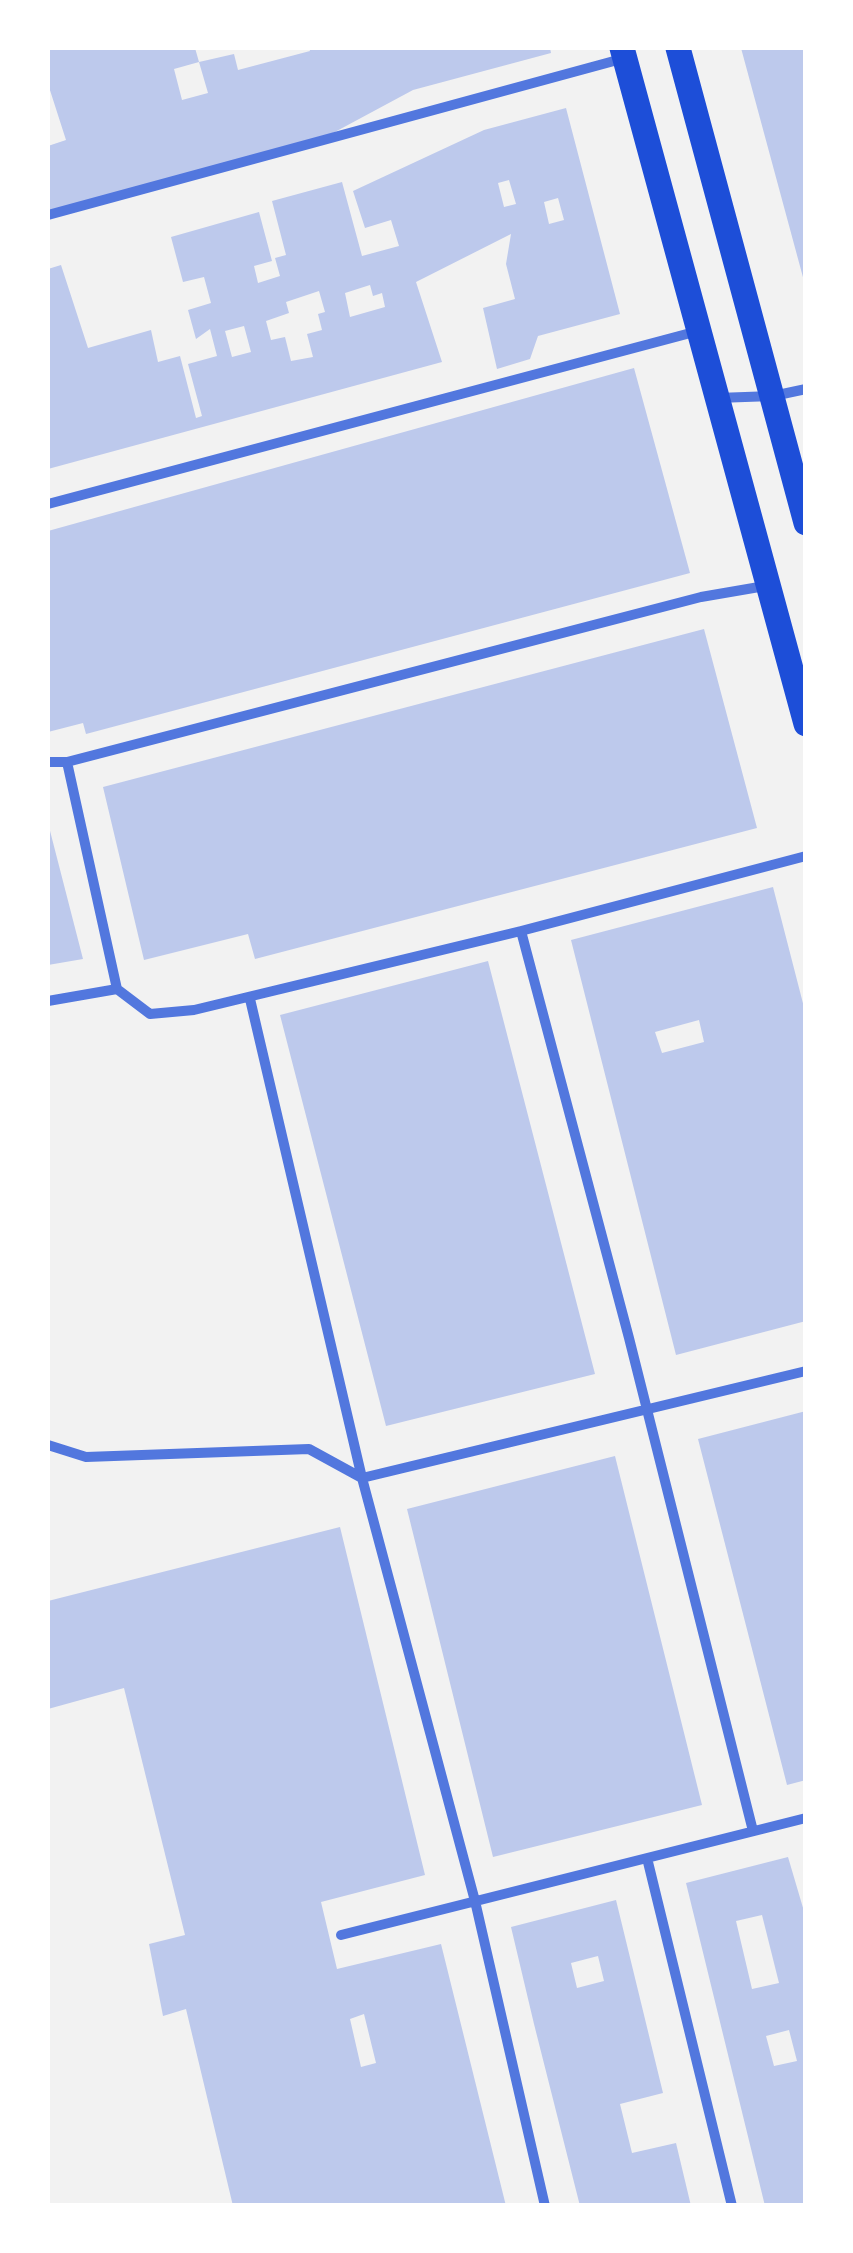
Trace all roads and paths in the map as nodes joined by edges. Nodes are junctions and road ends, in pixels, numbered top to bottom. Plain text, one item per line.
1 (678, 48) edge
2 (624, 53) edge
3 (48, 215) edge
4 (698, 331) junction
5 (806, 389) edge
6 (772, 396) junction
7 (716, 398) junction
8 (48, 504) edge
9 (806, 522) edge
10 (766, 586) junction
11 (805, 717) edge
12 (48, 762) edge
13 (67, 762) junction
14 (806, 856) edge
15 (522, 931) junction
16 (117, 989) junction
17 (250, 998) junction
18 (48, 1001) edge
19 (806, 1370) edge
20 (647, 1410) junction
21 (48, 1445) edge
22 (362, 1478) junction
23 (806, 1818) edge
24 (753, 1831) junction
25 (647, 1858) junction
26 (475, 1901) junction
27 (341, 1935) dead end
28 (545, 2206) edge
29 (732, 2206) edge

1 - 6 main road
2 - 3 street
2 - 4 main road
4 - 7 main road
4 - 8 street
5 - 6 street
6 - 7 street
6 - 9 main road
7 - 10 main road
10 - 11 main road
10 - 13 street
12 - 13 street
13 - 16 street
14 - 15 street
15 - 17 street
15 - 20 street
16 - 17 street
16 - 18 street
17 - 22 street
19 - 20 street
20 - 22 street
20 - 24 street
21 - 22 street
22 - 26 street
23 - 24 street
24 - 25 street
25 - 26 street
25 - 29 street
26 - 27 street
26 - 28 street

